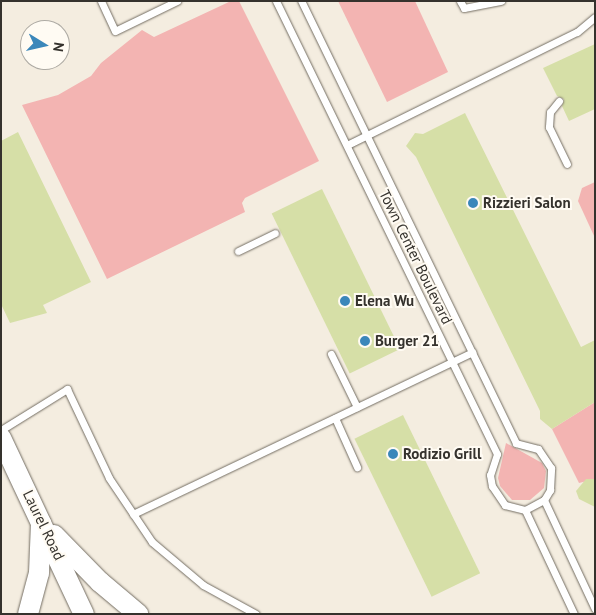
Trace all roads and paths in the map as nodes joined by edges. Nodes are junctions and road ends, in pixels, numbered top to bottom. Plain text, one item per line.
1 (101, 1) edge
2 (177, 1) edge
3 (276, 1) edge
4 (301, 1) edge
5 (460, 1) edge
6 (501, 1) edge
7 (595, 17) edge
8 (560, 101) dead end
9 (366, 136) junction
10 (347, 145) junction
11 (567, 164) dead end
12 (275, 233) dead end
13 (238, 251) dead end
14 (472, 352) junction
15 (331, 354) dead end
16 (452, 361) junction
17 (357, 407) junction
18 (336, 418) junction
19 (1, 430) edge
20 (1, 438) edge
21 (357, 467) dead end
22 (544, 500) junction
23 (525, 510) junction
24 (133, 514) junction
25 (41, 521) junction
26 (595, 609) edge
27 (28, 614) edge
28 (84, 614) edge
29 (138, 614) edge
30 (256, 614) edge
31 (574, 614) edge

1 - 2 lane
3 - 10 lane, Town Center Boulevard
4 - 9 lane, Town Center Boulevard
5 - 6 lane
7 - 9 lane
8 - 11 lane
9 - 10 lane
9 - 14 lane, Town Center Boulevard
10 - 16 lane, Town Center Boulevard
12 - 13 lane
14 - 16 lane
14 - 22 lane, Town Center Boulevard
15 - 17 lane
16 - 17 lane
16 - 23 lane, Town Center Boulevard
17 - 18 lane
18 - 21 lane
18 - 24 lane
19 - 24 lane
20 - 25 street, Laurel Road
22 - 23 lane
22 - 26 lane
23 - 31 lane
24 - 30 lane
25 - 27 street
25 - 28 street, Laurel Road
25 - 29 street

